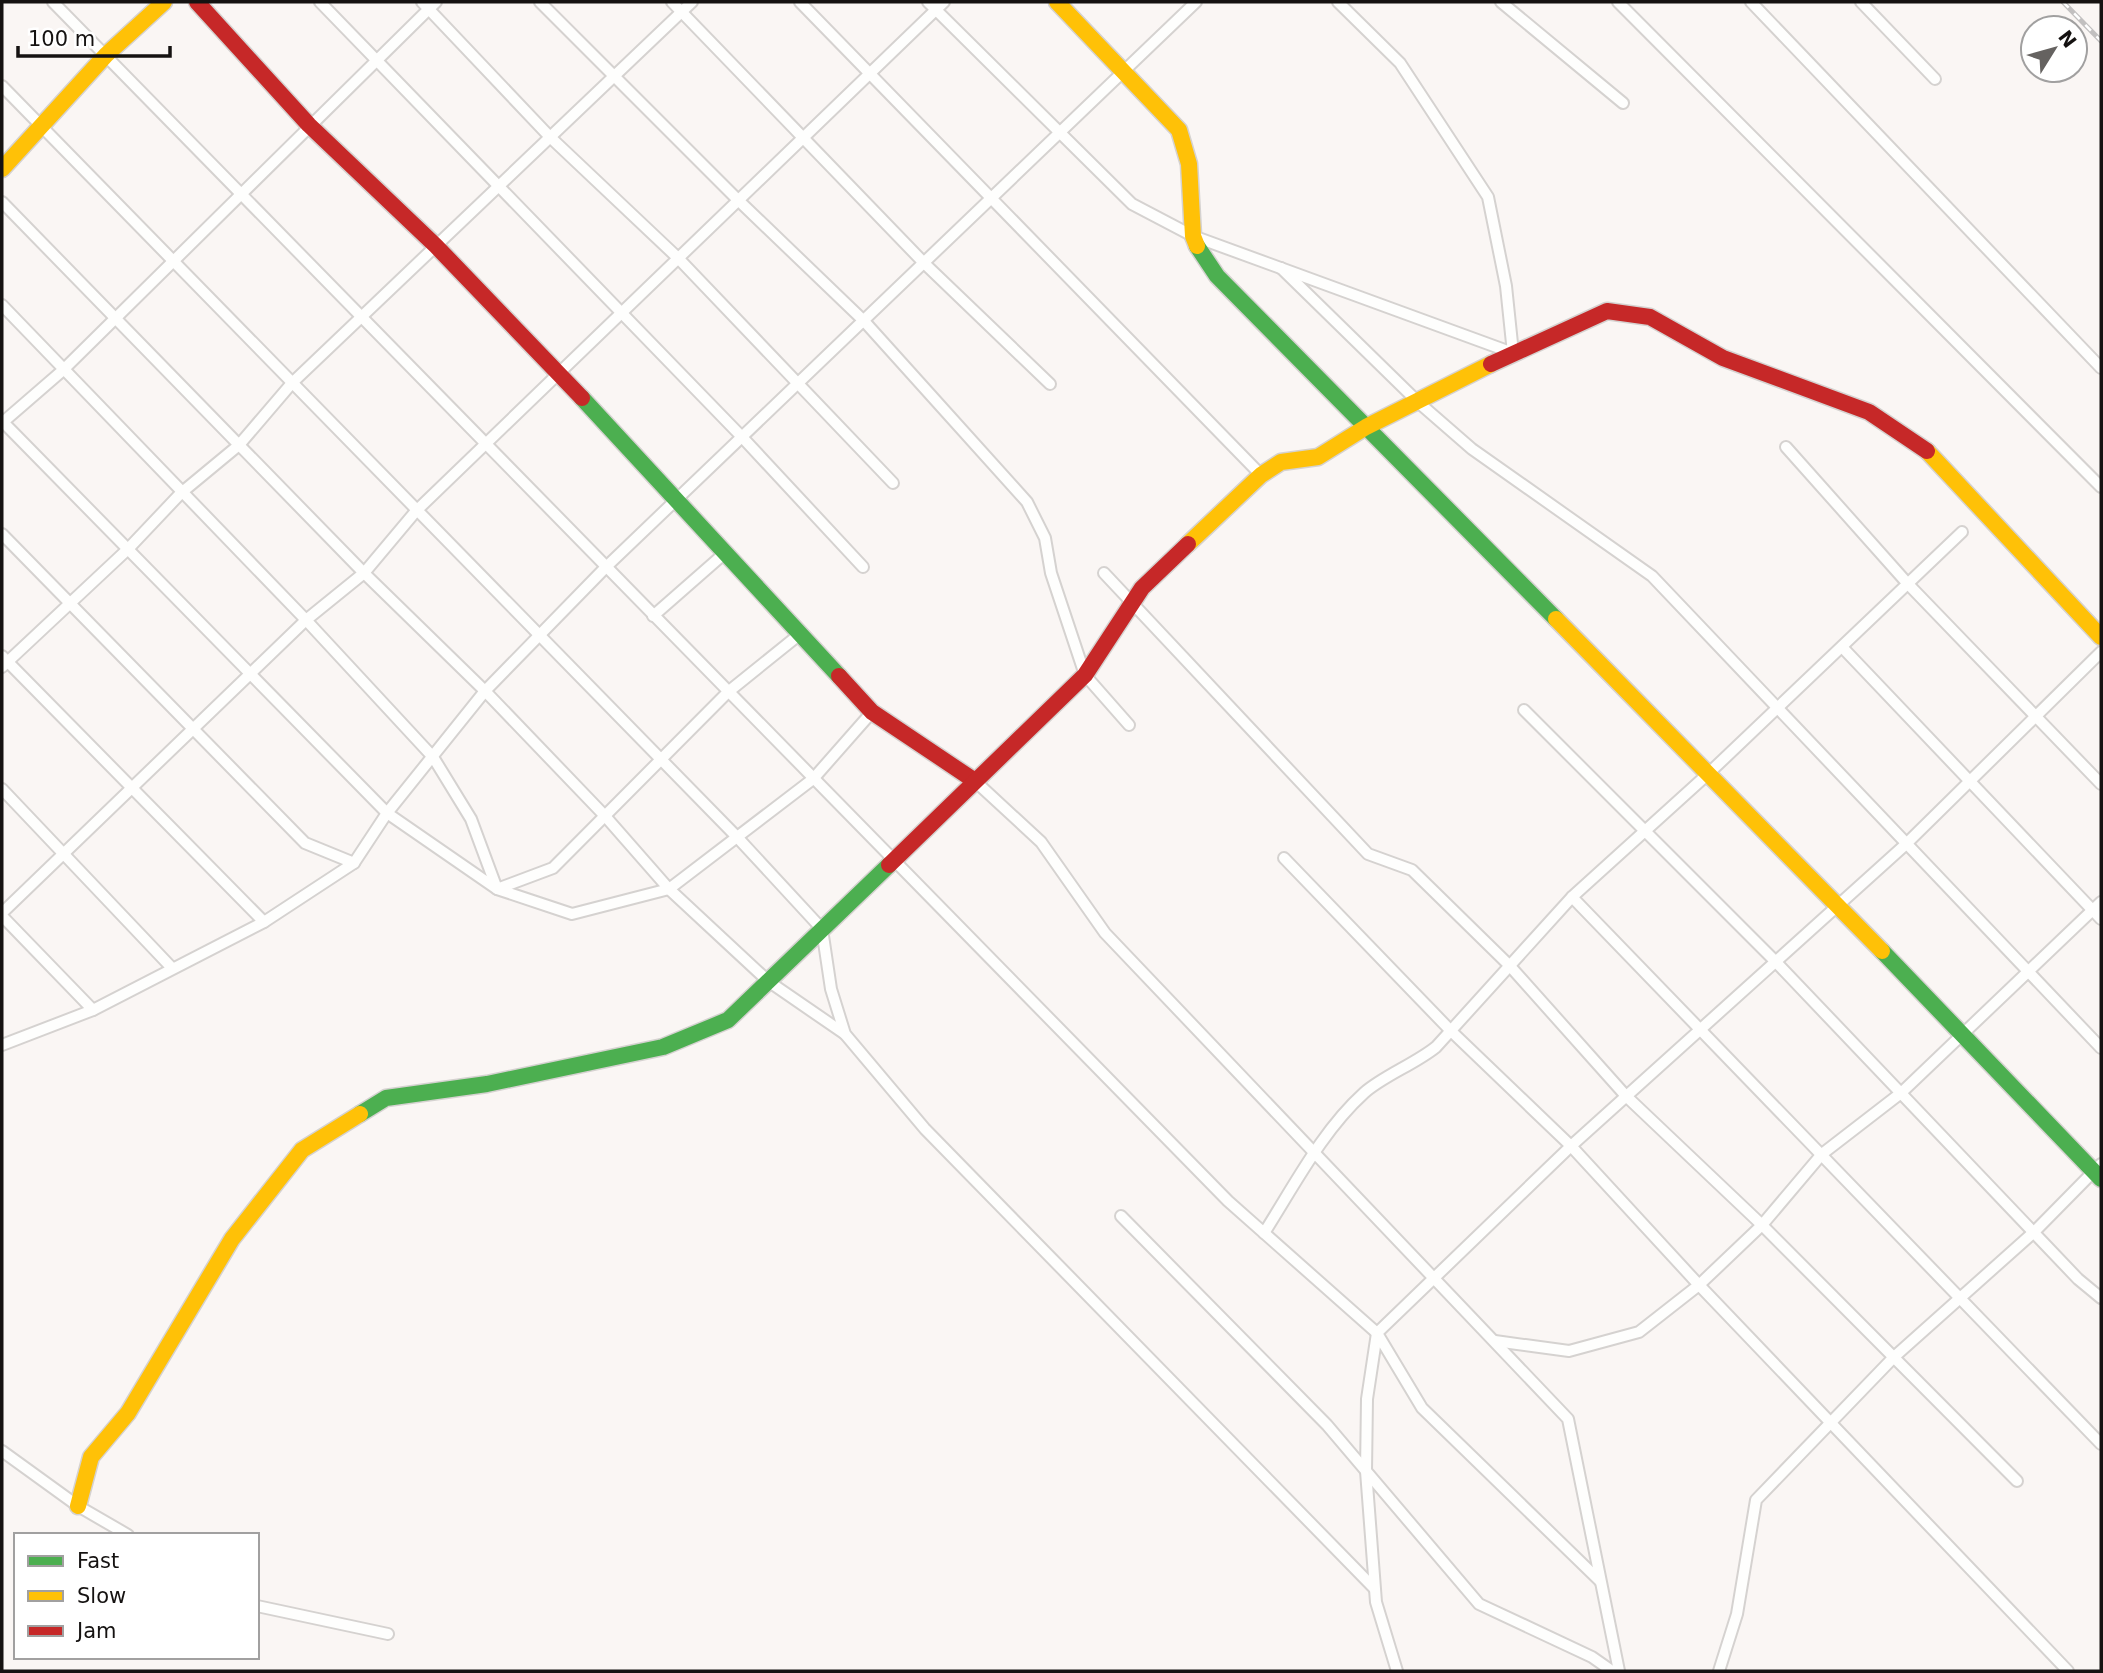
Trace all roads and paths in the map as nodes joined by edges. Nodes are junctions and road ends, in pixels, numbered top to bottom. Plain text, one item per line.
1 (53, 2) edge
2 (164, 2) edge
3 (197, 2) edge
4 (320, 2) edge
5 (540, 2) edge
6 (672, 2) edge
7 (692, 2) edge
8 (800, 2) edge
9 (1056, 2) edge
10 (1196, 2) edge
11 (1338, 2) edge
12 (1501, 2) edge
13 (1618, 2) edge
14 (1751, 2) edge
15 (1861, 2) edge
16 (429, 4) edge
17 (936, 4) edge
18 (682, 12) junction
19 (106, 55) junction
20 (377, 60) junction
21 (870, 72) junction
22 (1125, 73) junction
23 (615, 75) junction
24 (1935, 79) dead end
25 (2, 86) edge
26 (1623, 103) dead end
27 (309, 125) junction
28 (41, 127) junction
29 (1061, 134) junction
30 (804, 136) junction
31 (550, 137) junction
32 (2, 169) edge
33 (498, 186) junction
34 (240, 193) junction
35 (738, 200) junction
36 (991, 200) junction
37 (2, 202) edge
38 (1193, 236) junction
39 (436, 246) junction
40 (678, 258) junction
41 (171, 260) junction
42 (925, 264) junction
43 (1280, 268) junction
44 (2, 305) edge
45 (621, 313) junction
46 (114, 317) junction
47 (361, 317) junction
48 (864, 321) junction
49 (1513, 353) junction
50 (2101, 368) edge
51 (62, 370) junction
52 (558, 374) junction
53 (292, 383) junction
54 (798, 384) junction
55 (1050, 384) dead end
56 (1418, 402) junction
57 (2, 422) edge
58 (1366, 427) junction
59 (742, 437) junction
60 (239, 444) junction
61 (486, 444) junction
62 (1786, 447) dead end
63 (1261, 475) junction
64 (893, 483) dead end
65 (2101, 487) edge
66 (181, 494) junction
67 (678, 499) junction
68 (416, 511) junction
69 (1962, 532) dead end
70 (2, 534) edge
71 (128, 550) junction
72 (726, 552) junction
73 (606, 567) junction
74 (863, 567) dead end
75 (364, 573) junction
76 (1104, 573) dead end
77 (1908, 584) junction
78 (1132, 603) junction
79 (71, 604) junction
80 (653, 616) junction
81 (306, 620) junction
82 (800, 634) junction
83 (539, 636) junction
84 (2101, 637) edge
85 (1842, 647) junction
86 (2101, 652) edge
87 (4, 661) edge
88 (250, 674) junction
89 (1085, 675) junction
90 (485, 691) junction
91 (728, 692) junction
92 (1777, 708) junction
93 (1524, 710) dead end
94 (872, 712) junction
95 (2036, 717) junction
96 (1129, 725) dead end
97 (194, 730) junction
98 (433, 757) junction
99 (661, 760) junction
100 (1709, 774) junction
101 (813, 779) junction
102 (1972, 780) junction
103 (975, 781) junction
104 (2101, 784) edge
105 (132, 788) junction
106 (2, 789) edge
107 (387, 813) junction
108 (605, 816) junction
109 (1646, 832) junction
110 (737, 837) junction
111 (1905, 845) junction
112 (64, 854) junction
113 (1284, 858) dead end
114 (892, 861) junction
115 (354, 863) junction
116 (497, 889) junction
117 (669, 889) junction
118 (1572, 897) junction
119 (1837, 904) junction
120 (2099, 911) edge
121 (2, 915) edge
122 (264, 922) junction
123 (822, 929) junction
124 (1774, 960) junction
125 (1509, 965) junction
126 (170, 967) junction
127 (2029, 973) junction
128 (768, 981) junction
129 (93, 1010) junction
130 (1700, 1028) junction
131 (1451, 1031) junction
132 (845, 1034) junction
133 (1964, 1036) junction
134 (2, 1045) edge
135 (2101, 1048) edge
136 (1901, 1093) junction
137 (1626, 1096) junction
138 (1571, 1146) junction
139 (1316, 1154) junction
140 (1822, 1154) junction
141 (2099, 1171) edge
142 (1121, 1216) dead end
143 (1762, 1225) junction
144 (2034, 1232) junction
145 (1264, 1233) junction
146 (1434, 1278) junction
147 (1699, 1285) junction
148 (1961, 1297) junction
149 (2101, 1298) edge
150 (1377, 1333) junction
151 (1494, 1341) junction
152 (1894, 1357) junction
153 (1831, 1424) junction
154 (2101, 1444) edge
155 (2, 1451) edge
156 (1366, 1471) junction
157 (2018, 1481) dead end
158 (78, 1506) junction
159 (125, 1533) edge
160 (1600, 1581) junction
161 (1374, 1587) junction
162 (259, 1606) edge
163 (388, 1634) dead end
164 (1396, 1671) edge
165 (1612, 1671) edge
166 (1619, 1671) edge
167 (1719, 1671) edge
168 (2068, 1671) edge

1 - 19 street
2 - 19 street
3 - 27 street
4 - 20 street
5 - 23 street
6 - 18 street
7 - 18 street
8 - 21 street
9 - 22 street
10 - 22 street
11 - 49 street
12 - 26 street
13 - 65 street
14 - 50 street
15 - 24 street
16 - 20 street
16 - 31 street
17 - 21 street
17 - 29 street
18 - 23 street
18 - 30 street
19 - 28 street
19 - 34 street
20 - 27 street
20 - 33 street
21 - 30 street
21 - 36 street
22 - 29 street
22 - 38 street
23 - 31 street
23 - 35 street
25 - 28 street
27 - 34 street
27 - 39 street
28 - 32 street
28 - 41 street
29 - 36 street
29 - 38 street
30 - 35 street
30 - 42 street
31 - 33 street
31 - 40 street
33 - 39 street
33 - 45 street
34 - 41 street
34 - 47 street
35 - 40 street
35 - 48 street
36 - 42 street
36 - 63 street
37 - 46 street
38 - 43 street
38 - 58 street
39 - 47 street
39 - 52 street
40 - 45 street
40 - 54 street
41 - 46 street
41 - 53 street
42 - 48 street
42 - 55 street
43 - 49 street
43 - 56 street
44 - 51 street
45 - 52 street
45 - 59 street
46 - 51 street
46 - 60 street
47 - 53 street
47 - 61 street
48 - 54 street
48 - 89 street
49 - 56 street
49 - 84 street
51 - 57 street
51 - 66 street
52 - 61 street
52 - 67 street
53 - 60 street
53 - 68 street
54 - 59 street
54 - 64 street
56 - 58 street
56 - 92 street
57 - 71 street
58 - 63 street
58 - 100 street
59 - 67 street
59 - 74 street
60 - 66 street
60 - 75 street
61 - 68 street
61 - 73 street
62 - 77 street
63 - 78 street
66 - 71 street
66 - 81 street
67 - 72 street
67 - 73 street
68 - 75 street
68 - 83 street
69 - 77 street
70 - 79 street
71 - 79 street
71 - 88 street
72 - 80 street
72 - 82 street
73 - 80 street
73 - 83 street
75 - 81 street
75 - 90 street
76 - 78 street
77 - 85 street
77 - 95 street
78 - 89 street
78 - 125 street
79 - 87 street
79 - 97 street
80 - 91 street
81 - 88 street
81 - 98 street
82 - 91 street
82 - 94 street
83 - 90 street
83 - 99 street
85 - 92 street
85 - 102 street
86 - 95 street
87 - 105 street
88 - 97 street
88 - 107 street
89 - 96 street
89 - 103 street
90 - 98 street
90 - 108 street
91 - 99 street
91 - 101 street
92 - 100 street
92 - 111 street
93 - 109 street
94 - 101 street
94 - 103 street
95 - 102 street
95 - 104 street
97 - 105 street
97 - 115 street
98 - 107 street
98 - 116 street
99 - 108 street
99 - 110 street
100 - 109 street
100 - 119 street
101 - 110 street
101 - 114 street
102 - 111 street
102 - 120 street
103 - 114 street
103 - 139 street
105 - 112 street
105 - 122 street
106 - 112 street
107 - 115 street
107 - 116 street
108 - 116 street
108 - 117 street
109 - 118 street
109 - 124 street
110 - 117 street
110 - 123 street
111 - 119 street
111 - 127 street
112 - 121 street
112 - 126 street
113 - 131 street
114 - 123 street
114 - 145 street
115 - 122 street
116 - 117 street
117 - 128 street
118 - 125 street
118 - 130 street
119 - 124 street
119 - 133 street
120 - 127 street
121 - 129 street
122 - 126 street
123 - 128 street
123 - 132 street
124 - 130 street
124 - 136 street
125 - 131 street
125 - 137 street
126 - 129 street
127 - 133 street
127 - 135 street
128 - 132 street
128 - 158 street
129 - 134 street
130 - 137 street
130 - 140 street
131 - 138 street
131 - 139 street
132 - 161 street
133 - 136 street
133 - 141 street
136 - 140 street
136 - 144 street
137 - 138 street
137 - 143 street
138 - 146 street
138 - 147 street
139 - 145 street
139 - 146 street
140 - 143 street
140 - 148 street
141 - 144 street
142 - 156 street
143 - 147 street
143 - 152 street
144 - 148 street
144 - 149 street
145 - 150 street
146 - 150 street
146 - 151 street
147 - 151 street
147 - 153 street
148 - 152 street
148 - 154 street
150 - 156 street
150 - 160 street
151 - 160 street
152 - 153 street
152 - 157 street
153 - 167 street
153 - 168 street
155 - 158 street
156 - 161 street
156 - 165 street
158 - 159 street
160 - 166 street
161 - 164 street
162 - 163 street

